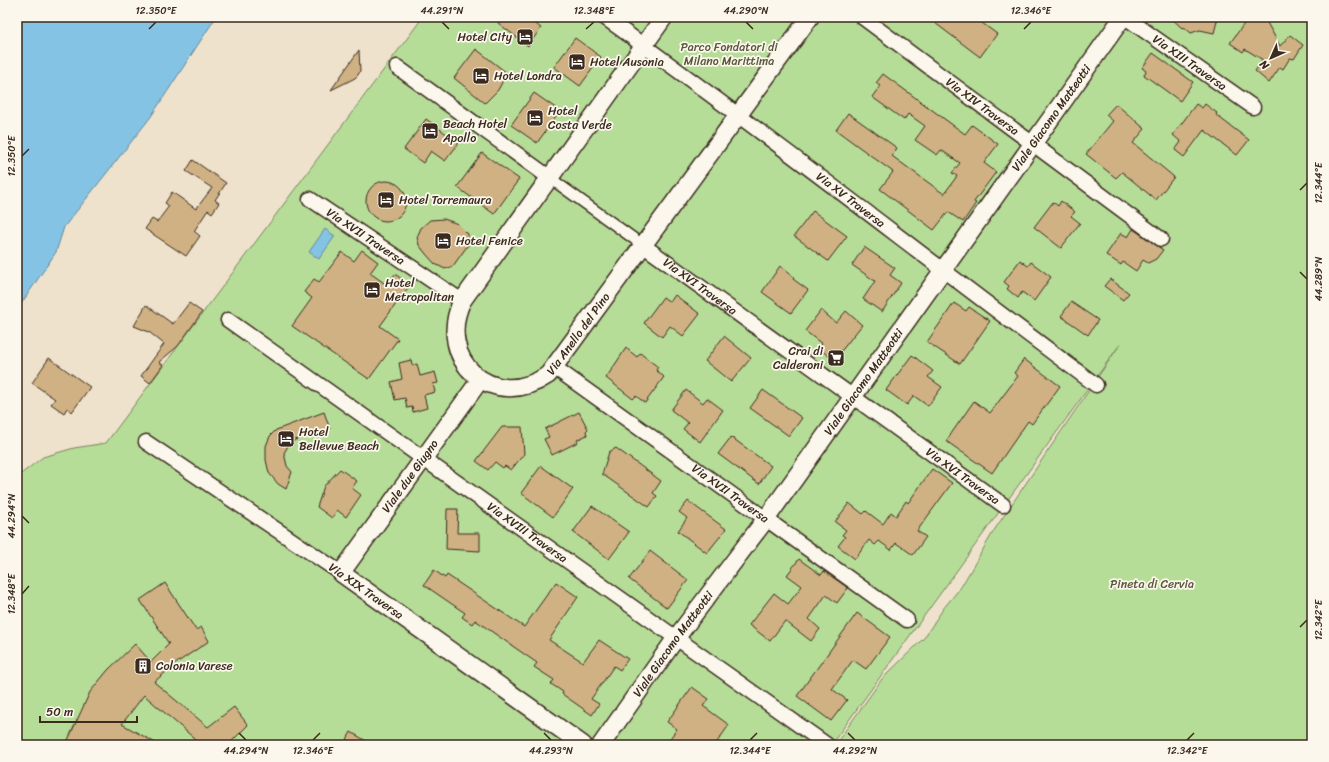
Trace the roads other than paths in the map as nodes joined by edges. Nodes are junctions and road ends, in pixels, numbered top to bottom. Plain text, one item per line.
1 (604, 17) edge
2 (664, 17) edge
3 (810, 17) edge
4 (862, 17) edge
5 (1124, 17) edge
6 (644, 46) junction
7 (397, 67) dead end
8 (1253, 107) dead end
9 (740, 115) junction
10 (1033, 144) junction
11 (550, 178) junction
12 (310, 199) dead end
13 (1161, 239) dead end
14 (644, 246) junction
15 (943, 271) junction
16 (462, 301) junction
17 (228, 320) dead end
18 (554, 367) junction
19 (480, 380) junction
20 (1096, 385) dead end
21 (852, 397) junction
22 (146, 442) dead end
23 (423, 457) junction
24 (1003, 505) dead end
25 (766, 519) junction
26 (341, 573) junction
27 (907, 620) dead end
28 (676, 638) junction
29 (583, 745) edge
30 (601, 745) edge
31 (827, 745) edge

1 - 6 street, Via XV Traversa
2 - 6 street, Via Anello del Pino
3 - 9 street, Via Anello del Pino
4 - 10 street, Via XIV Traversa
5 - 8 street, Via XIII Traversa
5 - 10 street, Viale Giacomo Matteotti
6 - 9 street, Via XV Traversa
6 - 11 street, Via Anello del Pino
7 - 11 street, Via XVI Traversa
9 - 14 street, Via Anello del Pino
9 - 15 street, Via XV Traversa
10 - 13 street, Via XIV Traversa
10 - 15 street, Viale Giacomo Matteotti
11 - 14 street, Via XVI Traversa
11 - 16 street, Via Anello del Pino
12 - 16 street, Via XVII Traversa
14 - 18 street, Via Anello del Pino
14 - 21 street, Via XVI Traversa
15 - 20 street, Via XV Traversa
15 - 21 street, Viale Giacomo Matteotti
16 - 19 street, Via Anello del Pino
17 - 23 street, Via XVIII Traversa
18 - 19 street, Via Anello del Pino
18 - 25 street, Via XVII Traversa
19 - 23 street, Viale due Giugno
21 - 24 street, Via XVI Traversa
21 - 25 street, Viale Giacomo Matteotti
22 - 26 street, Via XIX Traversa
23 - 26 street, Viale due Giugno
23 - 28 street, Via XVIII Traversa
25 - 27 street, Via XVII Traversa
25 - 28 street, Viale Giacomo Matteotti
26 - 29 street, Via XIX Traversa
28 - 30 street, Viale Giacomo Matteotti
28 - 31 street, Via XVIII Traversa

